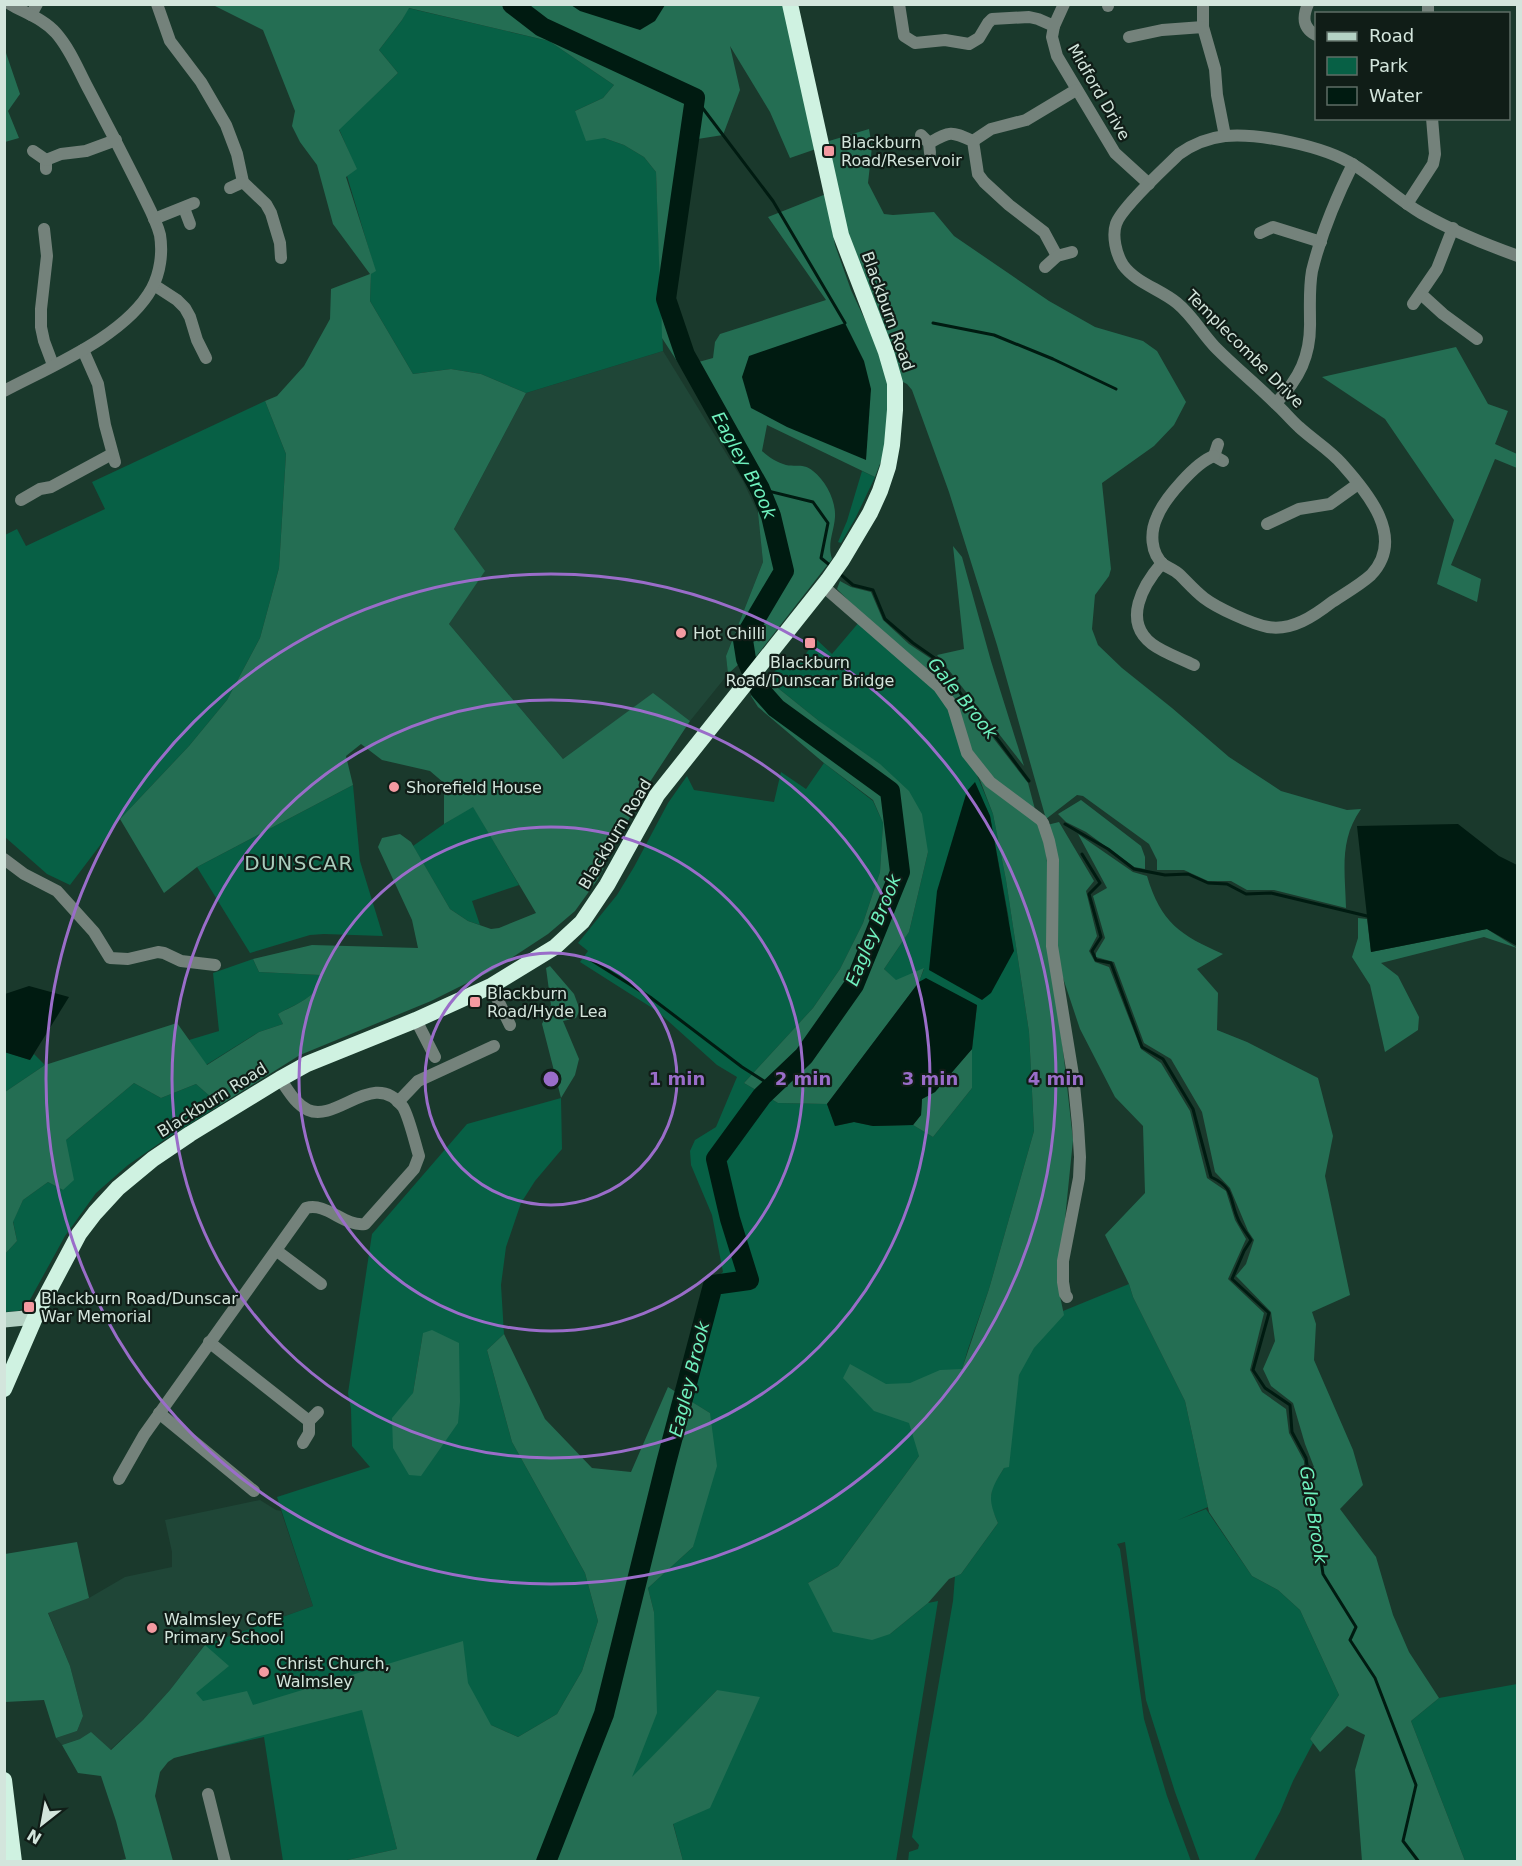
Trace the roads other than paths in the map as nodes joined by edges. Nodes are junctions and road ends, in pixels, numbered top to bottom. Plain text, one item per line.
1 (10, 4) edge
2 (157, 4) edge
3 (790, 4) edge
4 (1064, 4) edge
5 (1203, 4) edge
6 (1308, 4) edge
7 (902, 9) edge
8 (34, 10) edge
9 (1054, 27) junction
10 (1203, 27) junction
11 (1315, 35) edge
12 (1129, 37) dead end
13 (1076, 90) junction
14 (1432, 120) edge
15 (1226, 136) junction
16 (116, 140) junction
17 (973, 141) junction
18 (927, 144) dead end
19 (33, 151) dead end
20 (1353, 164) junction
21 (243, 182) junction
22 (1149, 184) junction
23 (230, 188) dead end
24 (1407, 204) junction
25 (154, 219) junction
26 (190, 224) dead end
27 (1453, 228) junction
28 (1258, 234) dead end
29 (41, 238) dead end
30 (1321, 242) junction
31 (1072, 252) dead end
32 (1057, 256) junction
33 (1518, 256) edge
34 (281, 258) dead end
35 (1045, 267) dead end
36 (154, 285) junction
37 (1421, 294) junction
38 (1413, 304) dead end
39 (1478, 342) dead end
40 (83, 350) junction
41 (208, 362) dead end
42 (53, 365) junction
43 (4, 391) edge
44 (1276, 403) junction
45 (1218, 454) dead end
46 (1358, 484) junction
47 (21, 500) dead end
48 (1268, 524) dead end
49 (1162, 563) junction
50 (826, 583) junction
51 (1194, 665) dead end
52 (4, 859) edge
53 (215, 965) dead end
54 (491, 986) junction
55 (416, 1020) junction
56 (510, 1025) dead end
57 (494, 1046) dead end
58 (435, 1057) dead end
59 (280, 1079) junction
60 (398, 1102) junction
61 (277, 1251) junction
62 (319, 1280) dead end
63 (1067, 1297) dead end
64 (37, 1313) junction
65 (4, 1320) edge
66 (209, 1342) junction
67 (4, 1389) edge
68 (318, 1412) dead end
69 (159, 1413) junction
70 (309, 1421) junction
71 (303, 1443) dead end
72 (119, 1479) dead end
73 (245, 1489) dead end
74 (5, 1789) edge
75 (208, 1794) dead end
76 (14, 1862) edge
77 (225, 1862) edge

1 - 8 street
2 - 21 street
3 - 50 highway, Blackburn Road
4 - 9 street
5 - 10 street
6 - 11 street
7 - 9 street
8 - 16 street
9 - 13 street, Midford Drive
10 - 12 street
10 - 15 street
13 - 17 street
13 - 22 street, Midford Drive
14 - 24 street
15 - 20 street, Templecombe Drive
15 - 22 street, Templecombe Drive
16 - 19 street
16 - 25 street
17 - 18 street
17 - 32 street
20 - 24 street, Templecombe Drive
20 - 30 street
21 - 23 street
21 - 34 street
22 - 44 street, Templecombe Drive
24 - 27 street, Templecombe Drive
25 - 26 street
25 - 36 street
27 - 33 street, Templecombe Drive
27 - 37 street
28 - 30 street
29 - 42 street
30 - 44 street
31 - 32 street
32 - 35 street
36 - 40 street
36 - 41 street
37 - 38 street
37 - 39 street
40 - 42 street
40 - 47 street
42 - 43 street
44 - 46 street, Templecombe Drive
45 - 49 street
46 - 48 street
46 - 49 street, Templecombe Drive
49 - 51 street
50 - 54 highway, Blackburn Road
50 - 63 street
52 - 53 street
54 - 55 highway, Blackburn Road
54 - 56 street
55 - 58 street
55 - 59 highway, Blackburn Road
57 - 60 street
59 - 60 street
59 - 64 highway, Blackburn Road
60 - 61 street
61 - 62 street
61 - 66 street
64 - 65 main road
64 - 67 highway, Blackburn Road
66 - 69 street
66 - 70 street
68 - 70 street
69 - 72 street
69 - 73 street
70 - 71 street
74 - 76 highway
75 - 77 street

